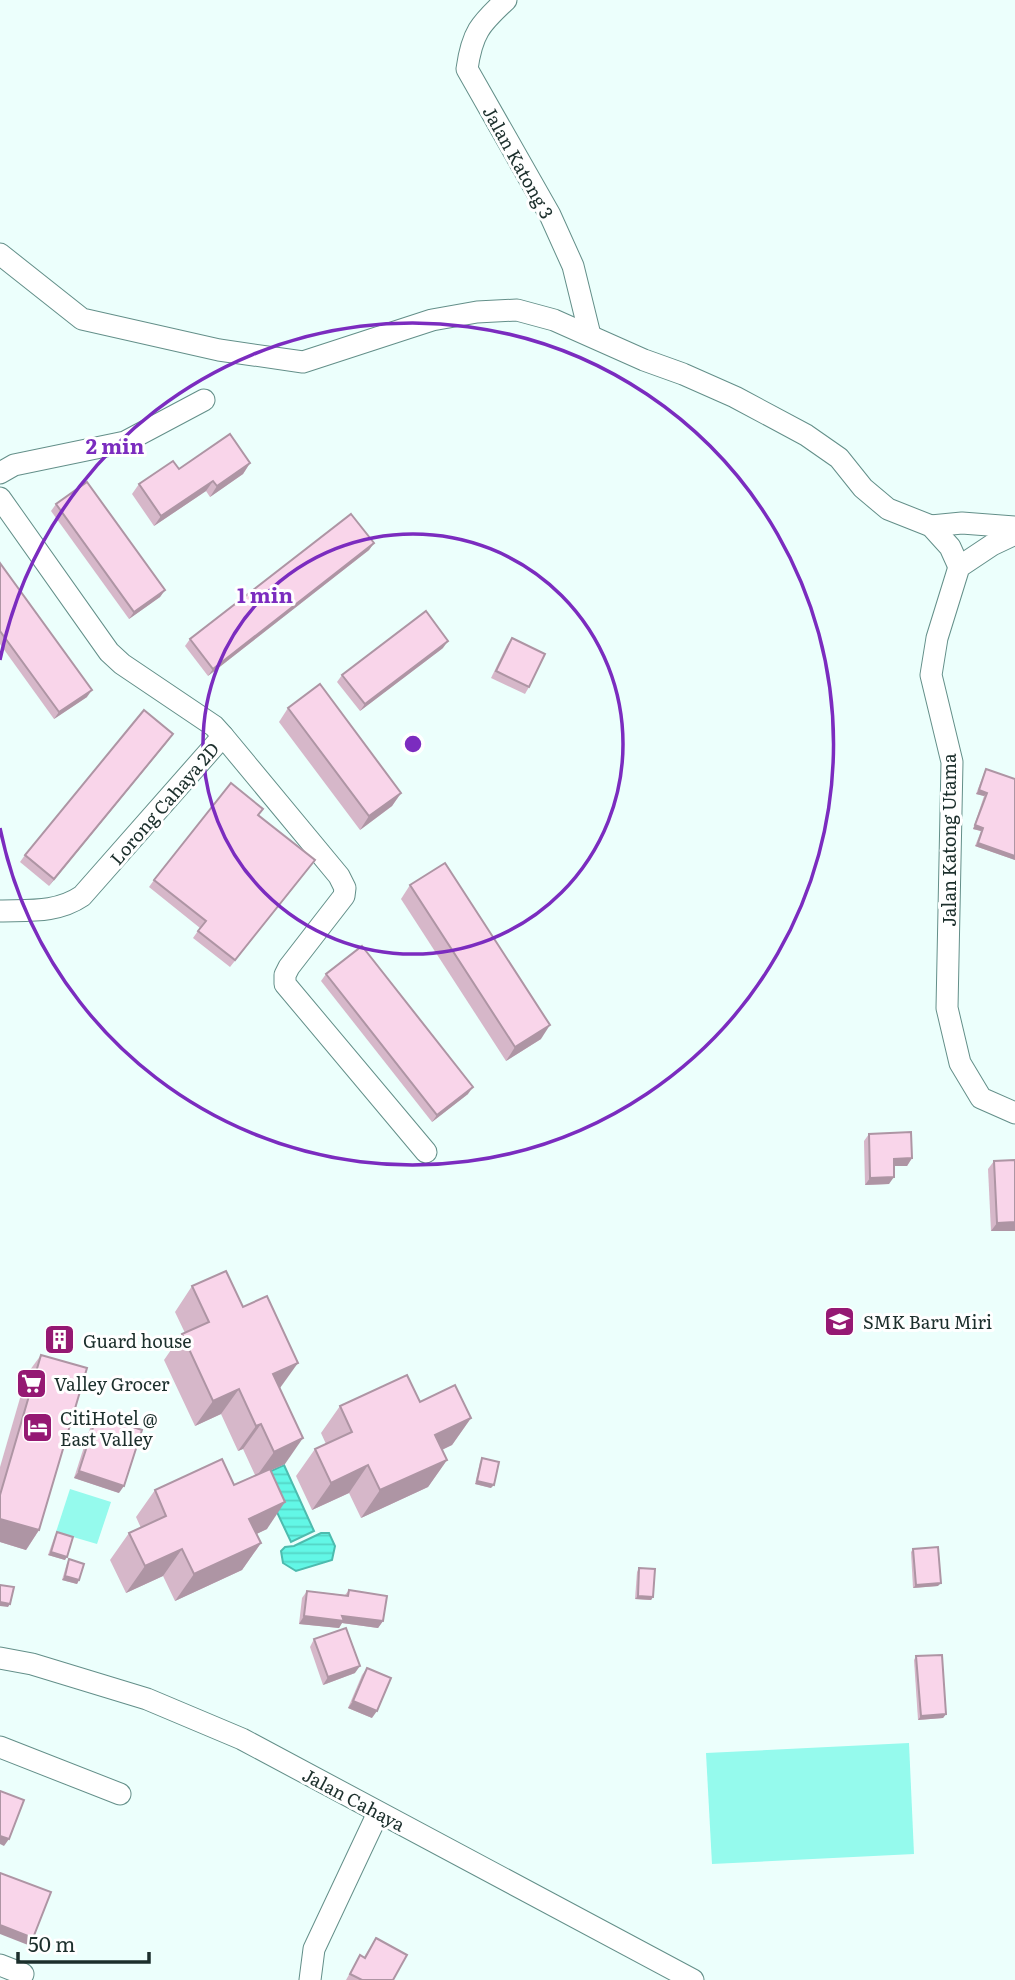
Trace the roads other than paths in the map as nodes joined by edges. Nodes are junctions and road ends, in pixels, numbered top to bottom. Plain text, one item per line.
1 (506, 0) edge
2 (0, 254) edge
3 (590, 335) junction
4 (204, 400) dead end
5 (0, 474) edge
6 (0, 498) edge
7 (932, 526) junction
8 (1015, 527) edge
9 (1015, 534) edge
10 (959, 567) junction
11 (223, 736) junction
12 (0, 911) edge
13 (1015, 1113) edge
14 (426, 1152) dead end
15 (0, 1658) edge
16 (0, 1747) edge
17 (120, 1794) dead end
18 (378, 1813) junction
19 (0, 1965) edge
20 (23, 1974) dead end
21 (310, 1980) edge
22 (693, 1980) edge

1 - 3 street, Jalan Katong 3
2 - 3 street
3 - 7 street
4 - 5 street
6 - 11 street, Lorong Cahaya 2D
7 - 8 street
7 - 10 street
9 - 10 street
10 - 13 street, Jalan Katong Utama
11 - 12 street, Lorong Cahaya 2D
11 - 14 street
15 - 18 street, Jalan Cahaya
16 - 17 street
18 - 21 street
18 - 22 street, Jalan Cahaya
19 - 20 street

